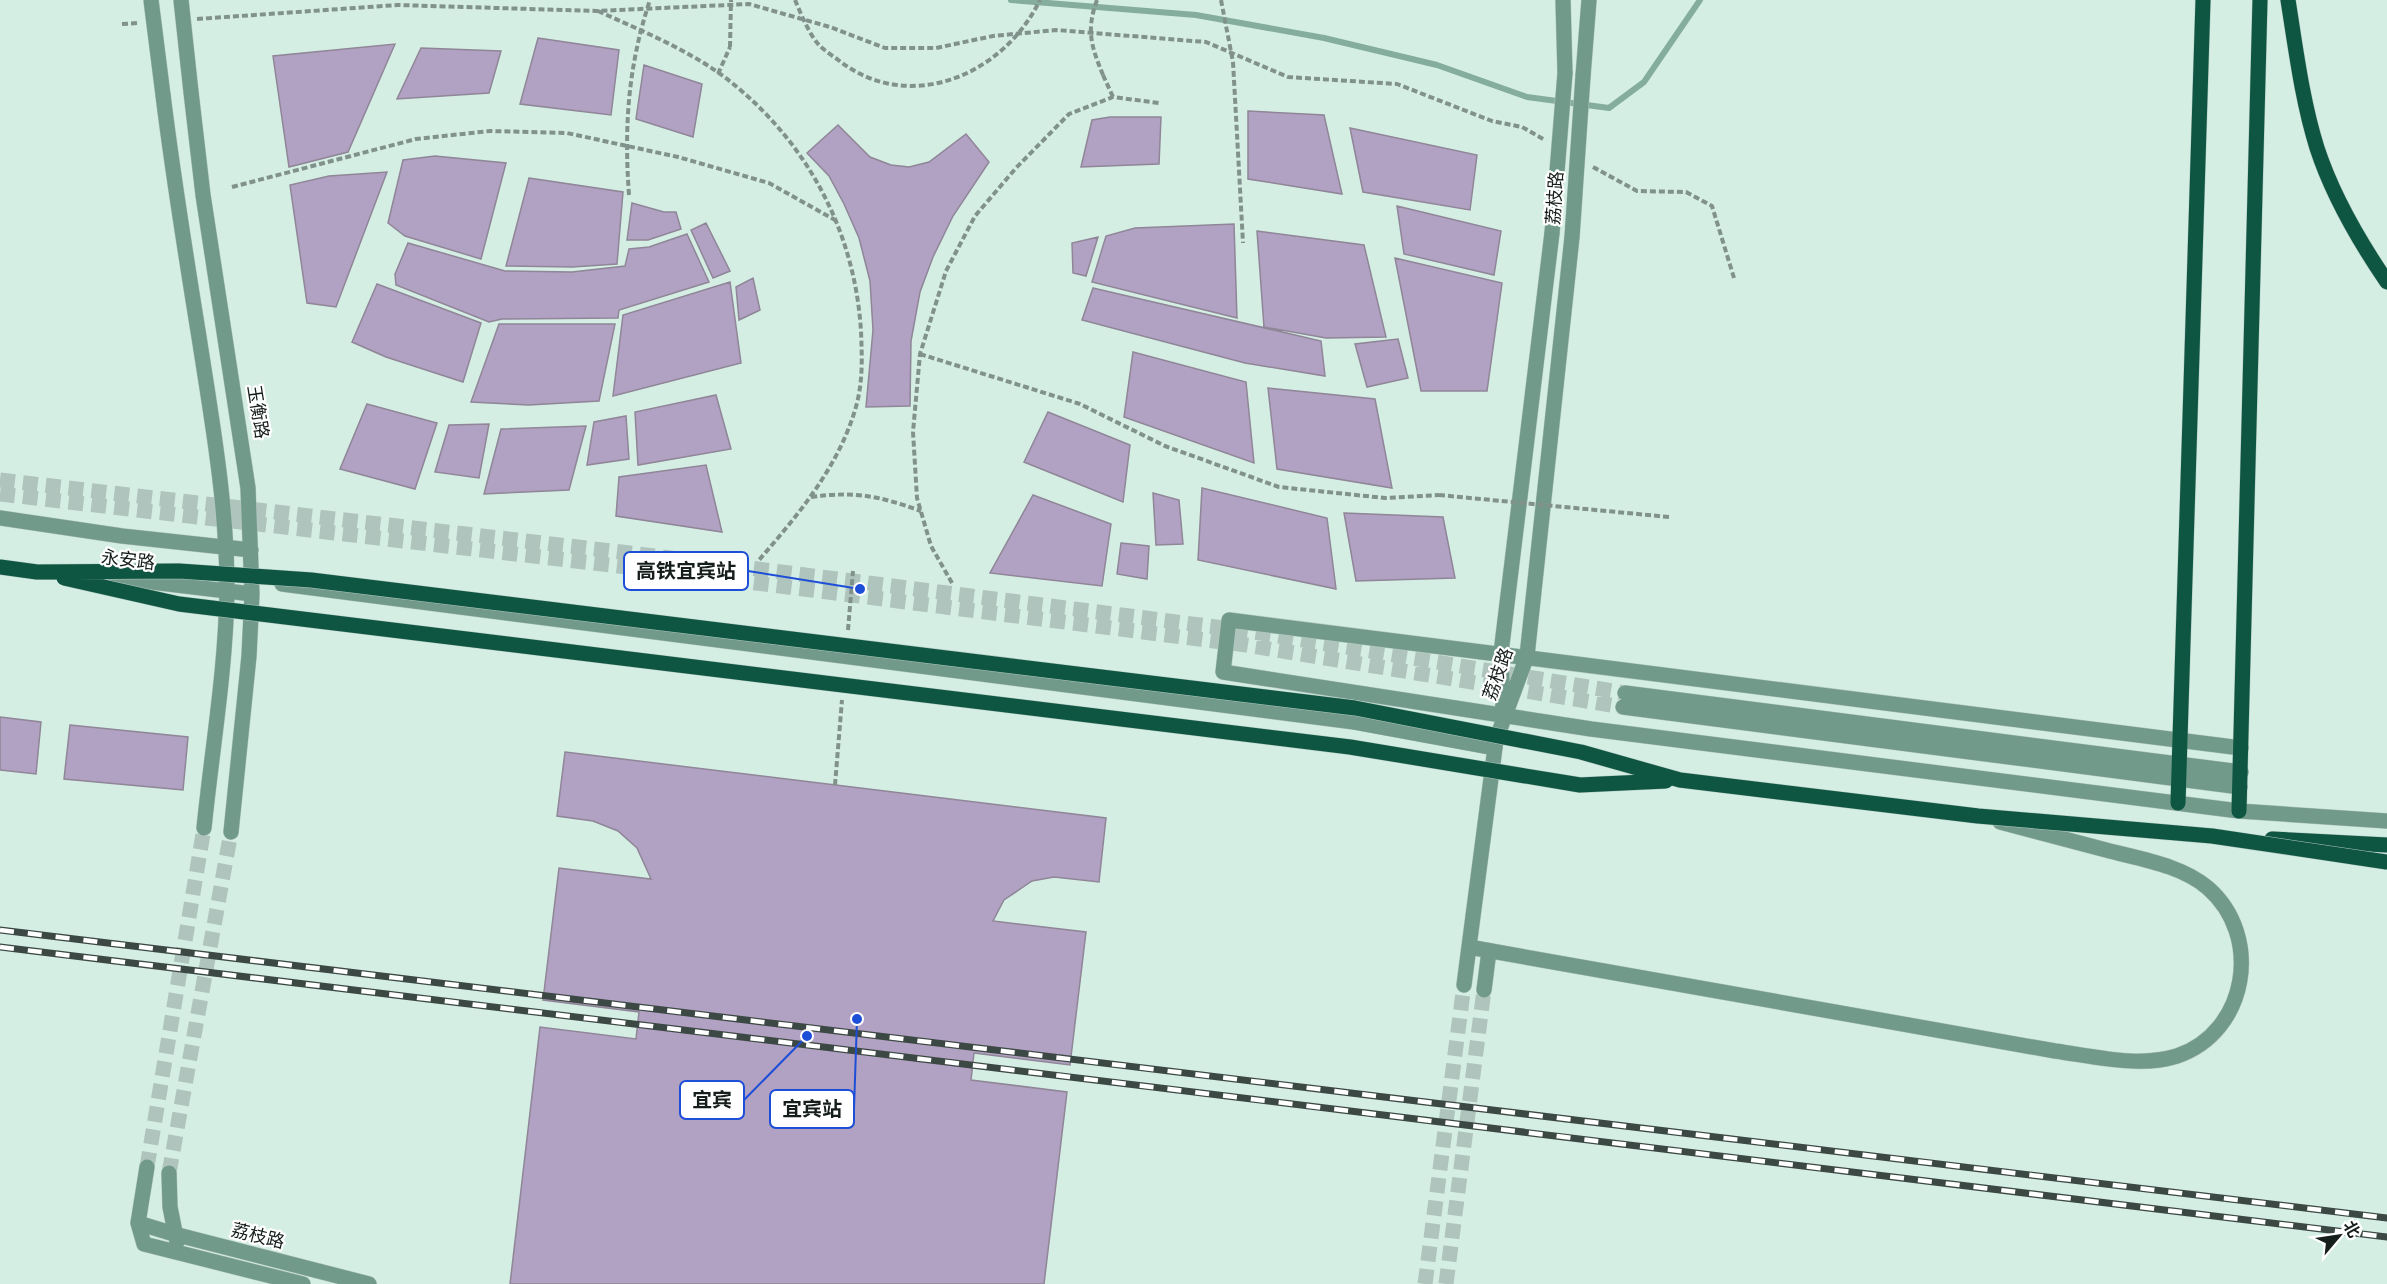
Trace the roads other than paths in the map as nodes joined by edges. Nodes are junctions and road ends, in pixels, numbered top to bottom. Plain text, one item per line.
1 (151, 0) edge
2 (182, 0) edge
3 (2203, 0) edge
4 (2260, 0) edge
5 (2288, 0) edge
6 (1560, 1) edge
7 (1588, 5) edge
8 (2387, 282) edge
9 (0, 518) edge
10 (225, 547) junction
11 (251, 550) junction
12 (0, 561) edge
13 (0, 567) edge
14 (37, 572) junction
15 (252, 587) junction
16 (226, 591) junction
17 (1501, 653) junction
18 (1527, 656) junction
19 (1624, 700) tunnel mouth
20 (1503, 717) junction
21 (2180, 740) junction
22 (2241, 747) junction
23 (1495, 748) junction
24 (2179, 771) junction
25 (2240, 779) junction
26 (1680, 780) junction
27 (2178, 803) junction
28 (2240, 811) junction
29 (1978, 816) junction
30 (2387, 821) edge
31 (204, 828) tunnel mouth
32 (231, 832) tunnel mouth
33 (2212, 837) junction
34 (2387, 845) edge
35 (2387, 862) edge
36 (1469, 947) junction
37 (1489, 951) junction
38 (1464, 986) tunnel mouth
39 (1484, 990) tunnel mouth
40 (147, 1167) tunnel mouth
41 (170, 1173) tunnel mouth
42 (138, 1222) junction
43 (174, 1234) junction
44 (184, 1255) junction
45 (303, 1284) edge
46 (369, 1284) edge

1 - 10 street, bridge
2 - 11 street, 玉衡路, bridge
3 - 21 main road
4 - 22 main road
5 - 8 main road
6 - 7 street
6 - 17 street, 荔枝路, bridge
7 - 18 street, 荔枝路, bridge
9 - 10 street, 永安路
10 - 11 street, 永安路
10 - 16 street
11 - 15 street, 玉衡路
12 - 16 street, 永安路
13 - 14 main road, bridge
14 - 26 main road, bridge
14 - 26 main road, bridge
15 - 16 street, 永安路
15 - 23 street, 永安路
15 - 32 street, 玉衡路
16 - 31 street
17 - 18 street
17 - 20 street, 荔枝路
17 - 20 street
18 - 20 street, 荔枝路
18 - 21 street
19 - 24 street
20 - 23 street
20 - 27 street
21 - 22 street
21 - 24 main road
22 - 25 main road
23 - 36 street
24 - 25 street
24 - 27 main road
25 - 28 main road
26 - 29 main road, bridge
27 - 28 street
28 - 30 street
29 - 33 main road, bridge
29 - 37 street, bridge
33 - 34 main road, bridge
33 - 35 main road, bridge
36 - 37 street
36 - 38 street
37 - 39 street
40 - 42 street
41 - 43 street
42 - 43 street, 荔枝路
42 - 44 street, 荔枝路
43 - 44 street
43 - 46 street, 荔枝路
44 - 45 street, 荔枝路

